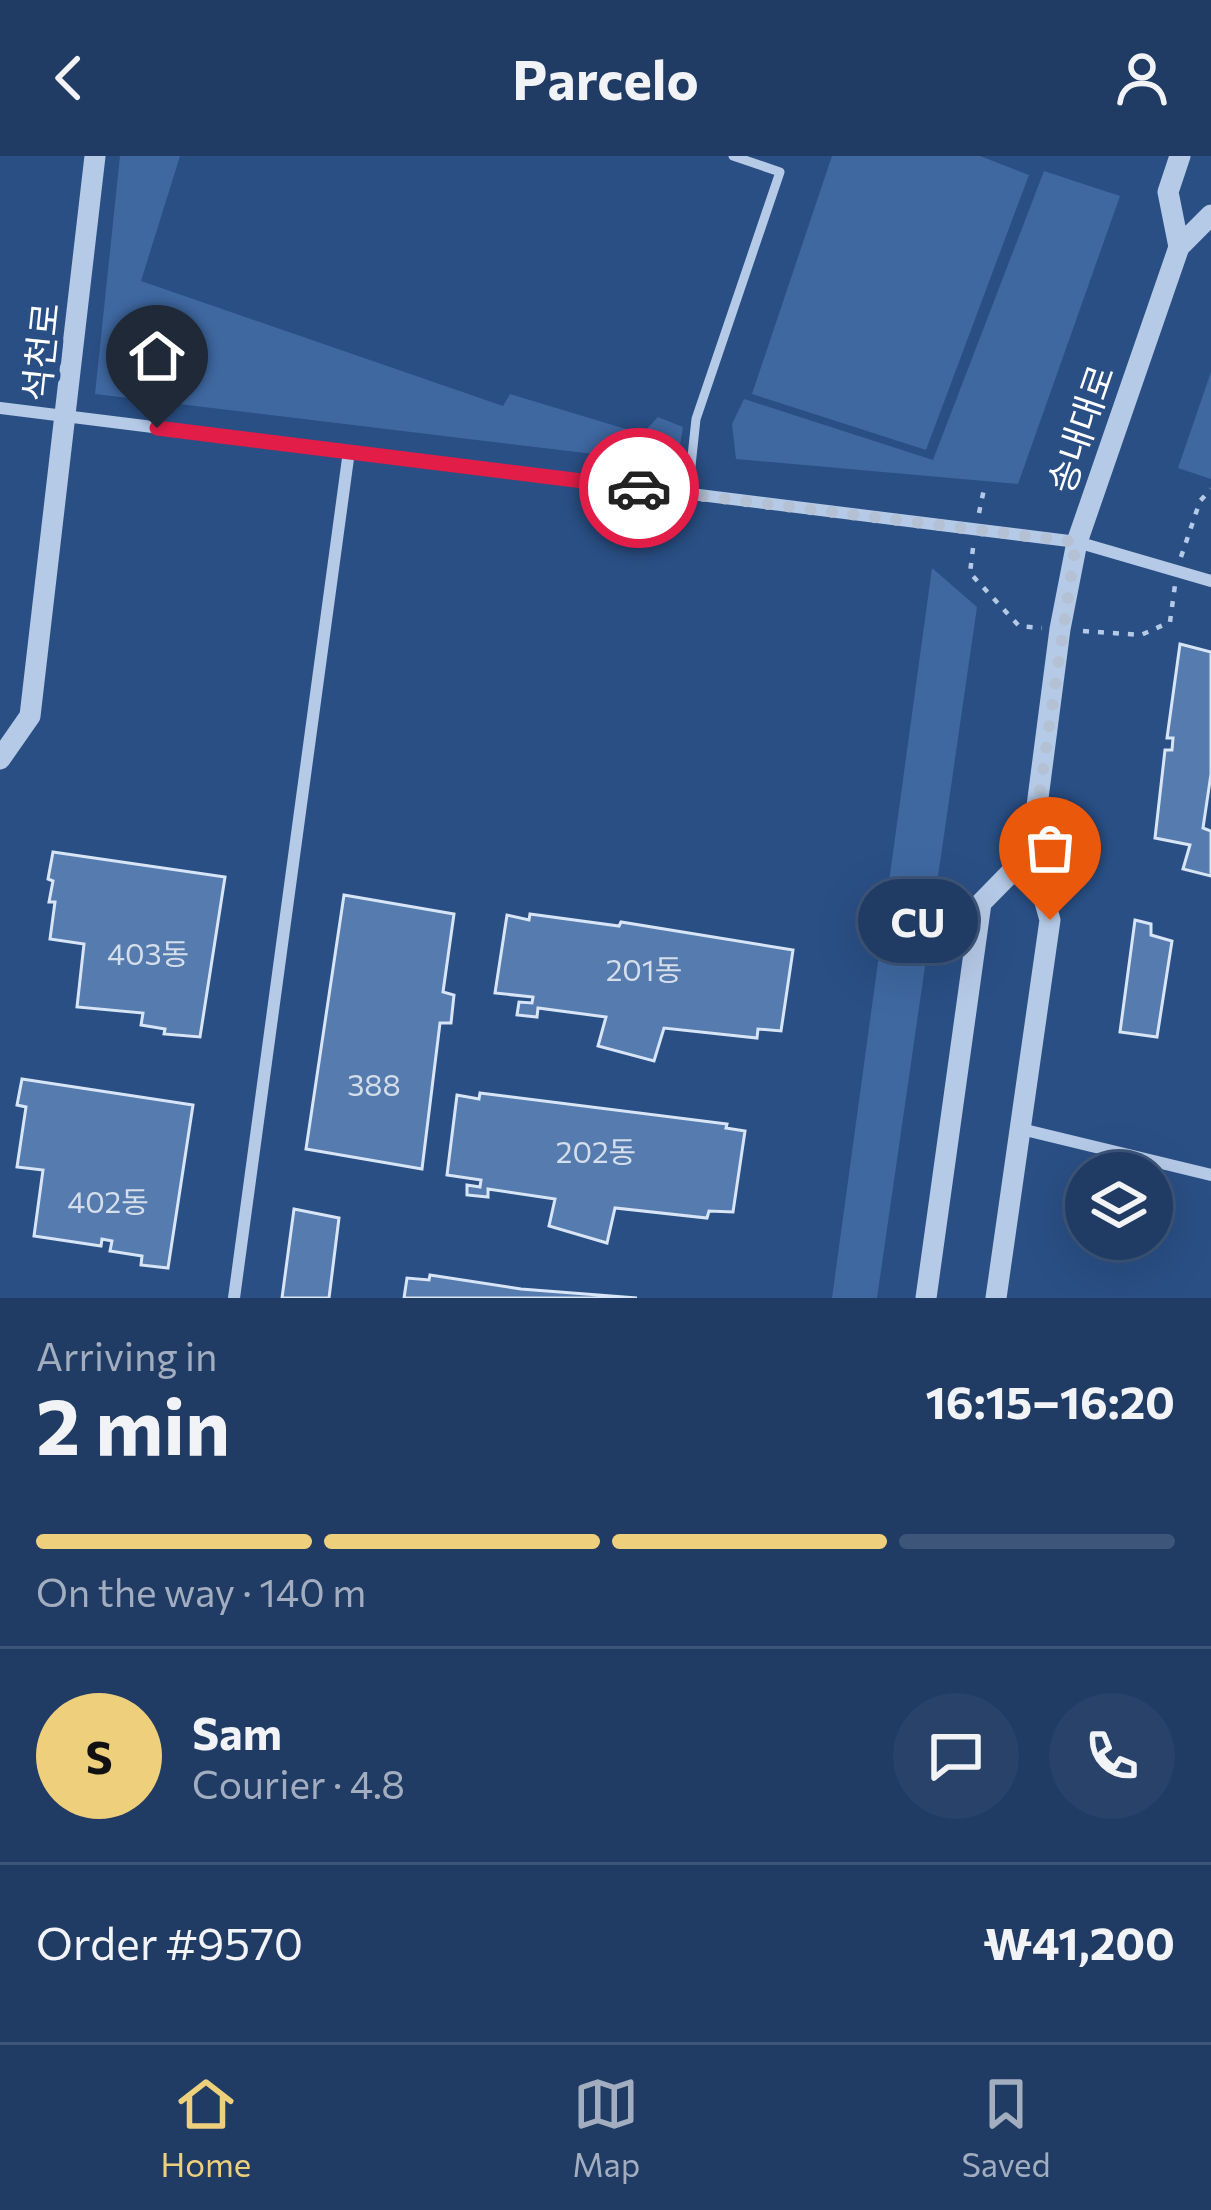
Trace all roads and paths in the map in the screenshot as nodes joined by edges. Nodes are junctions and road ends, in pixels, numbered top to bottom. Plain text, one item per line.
1 (95, 156) edge
2 (733, 156) edge
3 (1180, 156) edge
4 (1211, 215) edge
5 (1179, 247) junction
6 (0, 408) edge
7 (67, 416) junction
8 (349, 452) junction
9 (688, 494) junction
10 (1076, 542) junction
11 (1211, 581) edge
12 (0, 759) edge
13 (1031, 852) junction
14 (1021, 1129) junction
15 (1211, 1175) edge
16 (234, 1298) edge
17 (926, 1298) edge
18 (997, 1298) edge

1 - 7 street, 석천로
2 - 9 lane
3 - 5 street, 송내대로
4 - 5 street, 송내대로
5 - 10 street, 송내대로
6 - 7 street
7 - 8 street
7 - 12 street, 석천로
8 - 9 street
8 - 16 street
9 - 10 street
10 - 11 street
10 - 13 street, 송내대로
13 - 14 street, 송내대로
13 - 17 street
14 - 15 street
14 - 18 street, 송내대로

